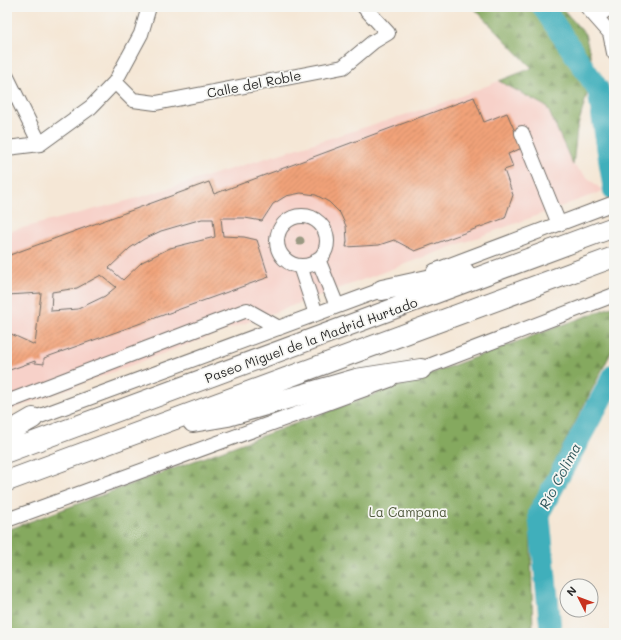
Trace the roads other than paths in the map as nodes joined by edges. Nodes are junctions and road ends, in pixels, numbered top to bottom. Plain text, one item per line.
1 (149, 7) edge
2 (364, 7) edge
3 (611, 7) edge
4 (592, 12) edge
5 (614, 53) edge
6 (7, 77) edge
7 (115, 82) junction
8 (522, 133) dead end
9 (40, 144) junction
10 (7, 148) edge
11 (609, 205) edge
12 (559, 224) junction
13 (614, 227) edge
14 (534, 257) junction
15 (614, 257) edge
16 (318, 259) junction
17 (300, 266) junction
18 (382, 290) junction
19 (614, 295) edge
20 (337, 306) junction
21 (316, 314) junction
22 (279, 328) junction
23 (421, 369) junction
24 (7, 402) edge
25 (33, 418) junction
26 (7, 428) edge
27 (149, 428) junction
28 (7, 433) edge
29 (7, 452) edge
30 (7, 481) edge
31 (7, 520) edge

1 - 7 street
2 - 7 street, Calle del Roble
3 - 4 street
4 - 5 street
6 - 9 street
7 - 9 street
8 - 12 street
9 - 10 street
11 - 12 street
12 - 18 street
13 - 14 highway, Paseo Miguel de la Madrid Hurtado
14 - 18 highway
14 - 29 highway, Paseo Miguel de la Madrid Hurtado
15 - 27 highway, Paseo Miguel de la Madrid Hurtado
16 - 17 street
16 - 17 street
16 - 20 street
17 - 21 street
18 - 20 street
19 - 23 street
20 - 21 street
21 - 22 street
22 - 24 street
22 - 25 street
23 - 27 highway
23 - 31 street
25 - 26 street
25 - 28 highway
27 - 30 highway, Paseo Miguel de la Madrid Hurtado

